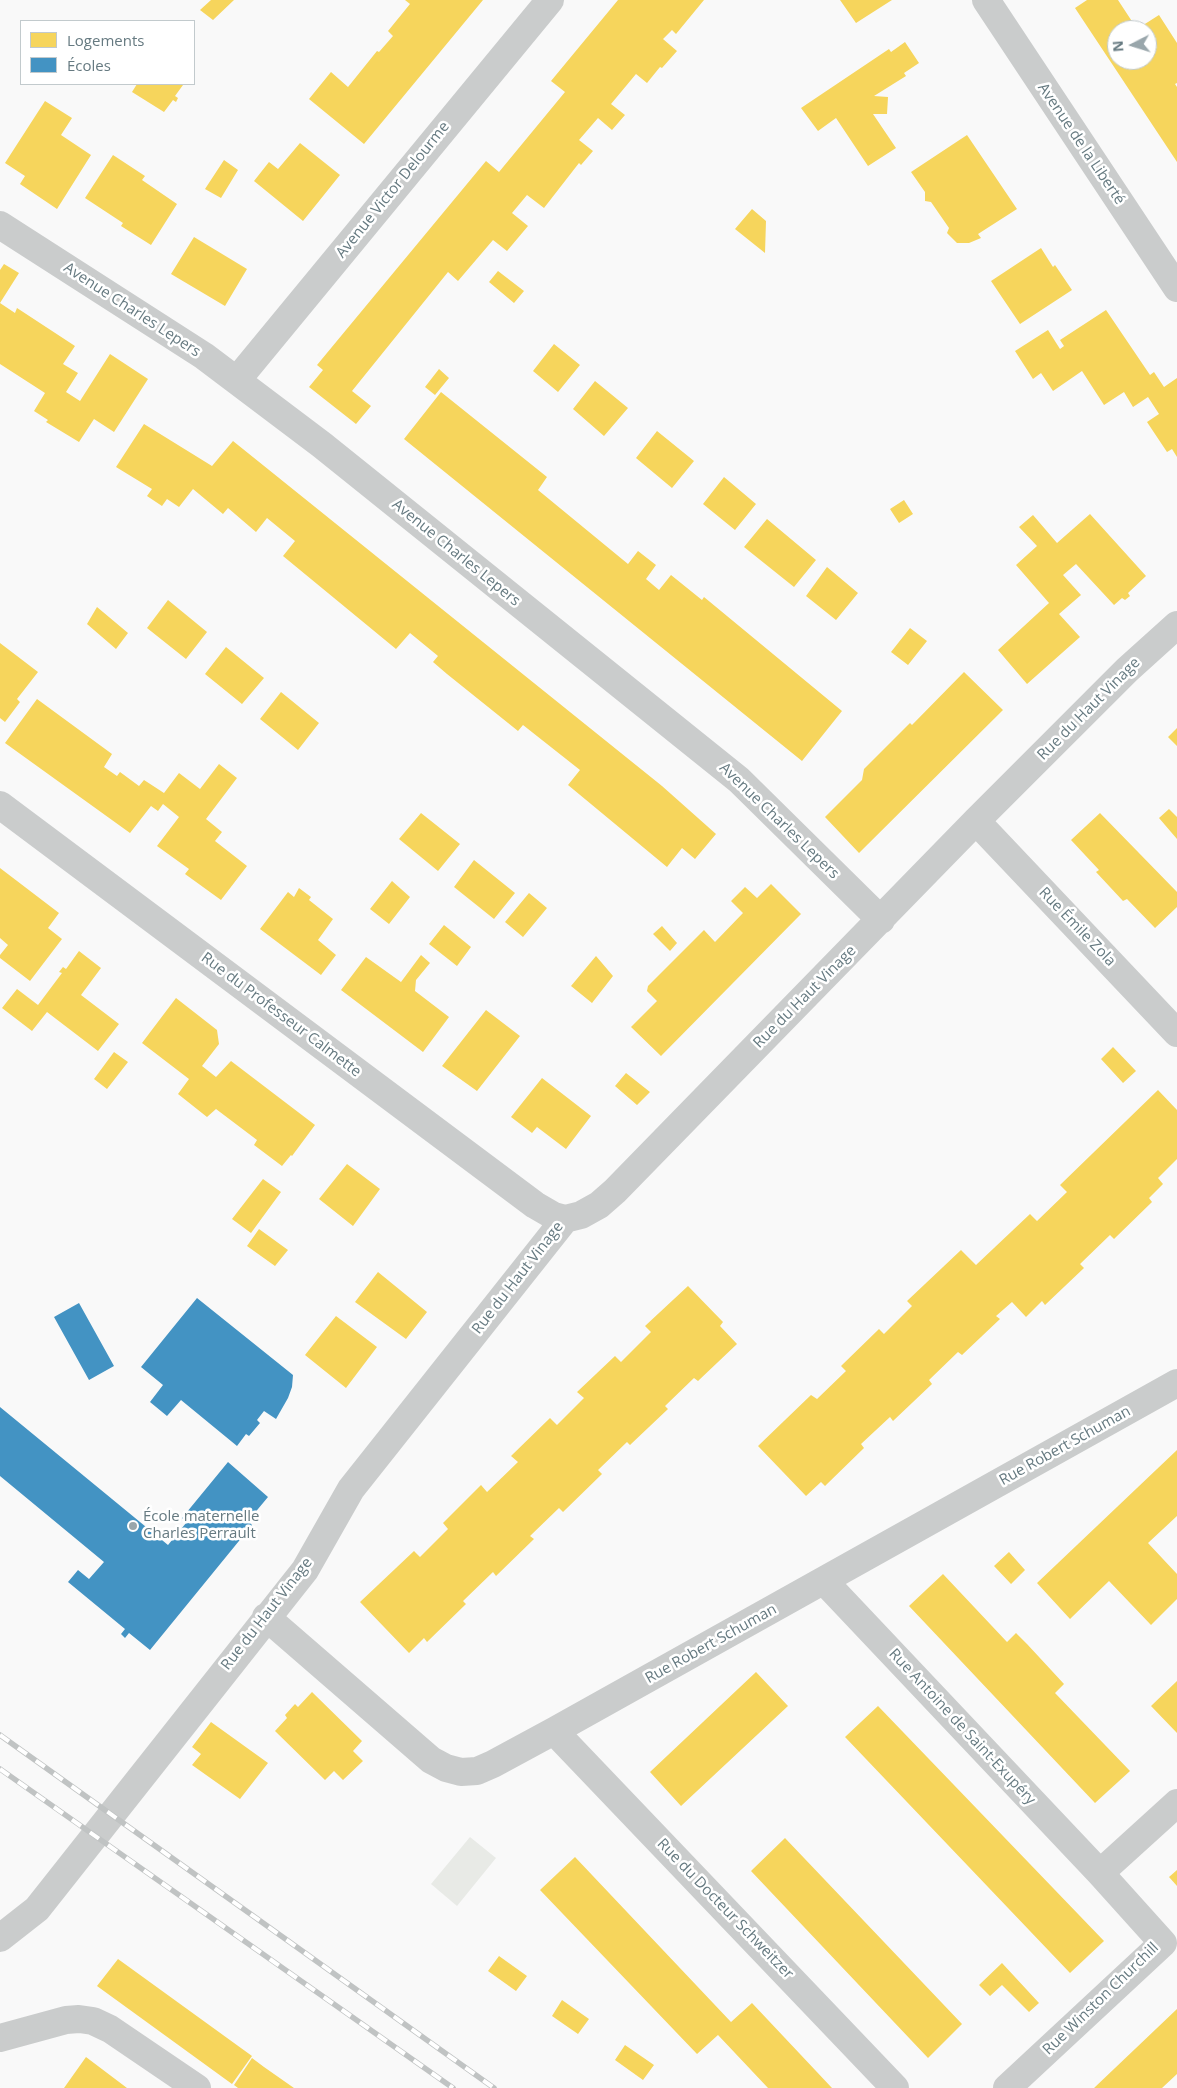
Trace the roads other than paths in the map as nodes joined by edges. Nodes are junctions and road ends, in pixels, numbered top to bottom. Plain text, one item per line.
1 (550, 0) edge
2 (986, 0) edge
3 (0, 225) edge
4 (1177, 288) edge
5 (237, 380) junction
6 (1177, 625) edge
7 (0, 805) edge
8 (976, 821) junction
9 (881, 920) junction
10 (1177, 1033) edge
11 (565, 1218) junction
12 (1177, 1383) edge
13 (824, 1581) junction
14 (266, 1617) junction
15 (554, 1731) junction
16 (1177, 1803) edge
17 (1100, 1873) junction
18 (0, 1938) edge
19 (0, 2038) edge
20 (197, 2088) edge
21 (895, 2088) edge
22 (1007, 2088) edge

1 - 5 street, Avenue Victor Delourme
2 - 4 street, Avenue de la Liberté
3 - 5 street, Avenue Charles Lepers
5 - 9 street, Avenue Charles Lepers
6 - 8 street, Rue du Haut Vinage
7 - 11 street, Rue du Professeur Calmette
8 - 9 street, Rue du Haut Vinage
8 - 10 street, Rue Émile Zola
9 - 11 street, Rue du Haut Vinage
11 - 14 street, Rue du Haut Vinage
12 - 13 street, Rue Robert Schuman
13 - 15 street, Rue Robert Schuman
13 - 17 street, Rue Antoine de Saint-Exupéry
14 - 15 street, Rue Robert Schuman
14 - 18 street, Rue du Haut Vinage
15 - 21 street, Rue du Docteur Schweitzer
16 - 17 street
17 - 22 street, Rue Winston Churchill
19 - 20 street

